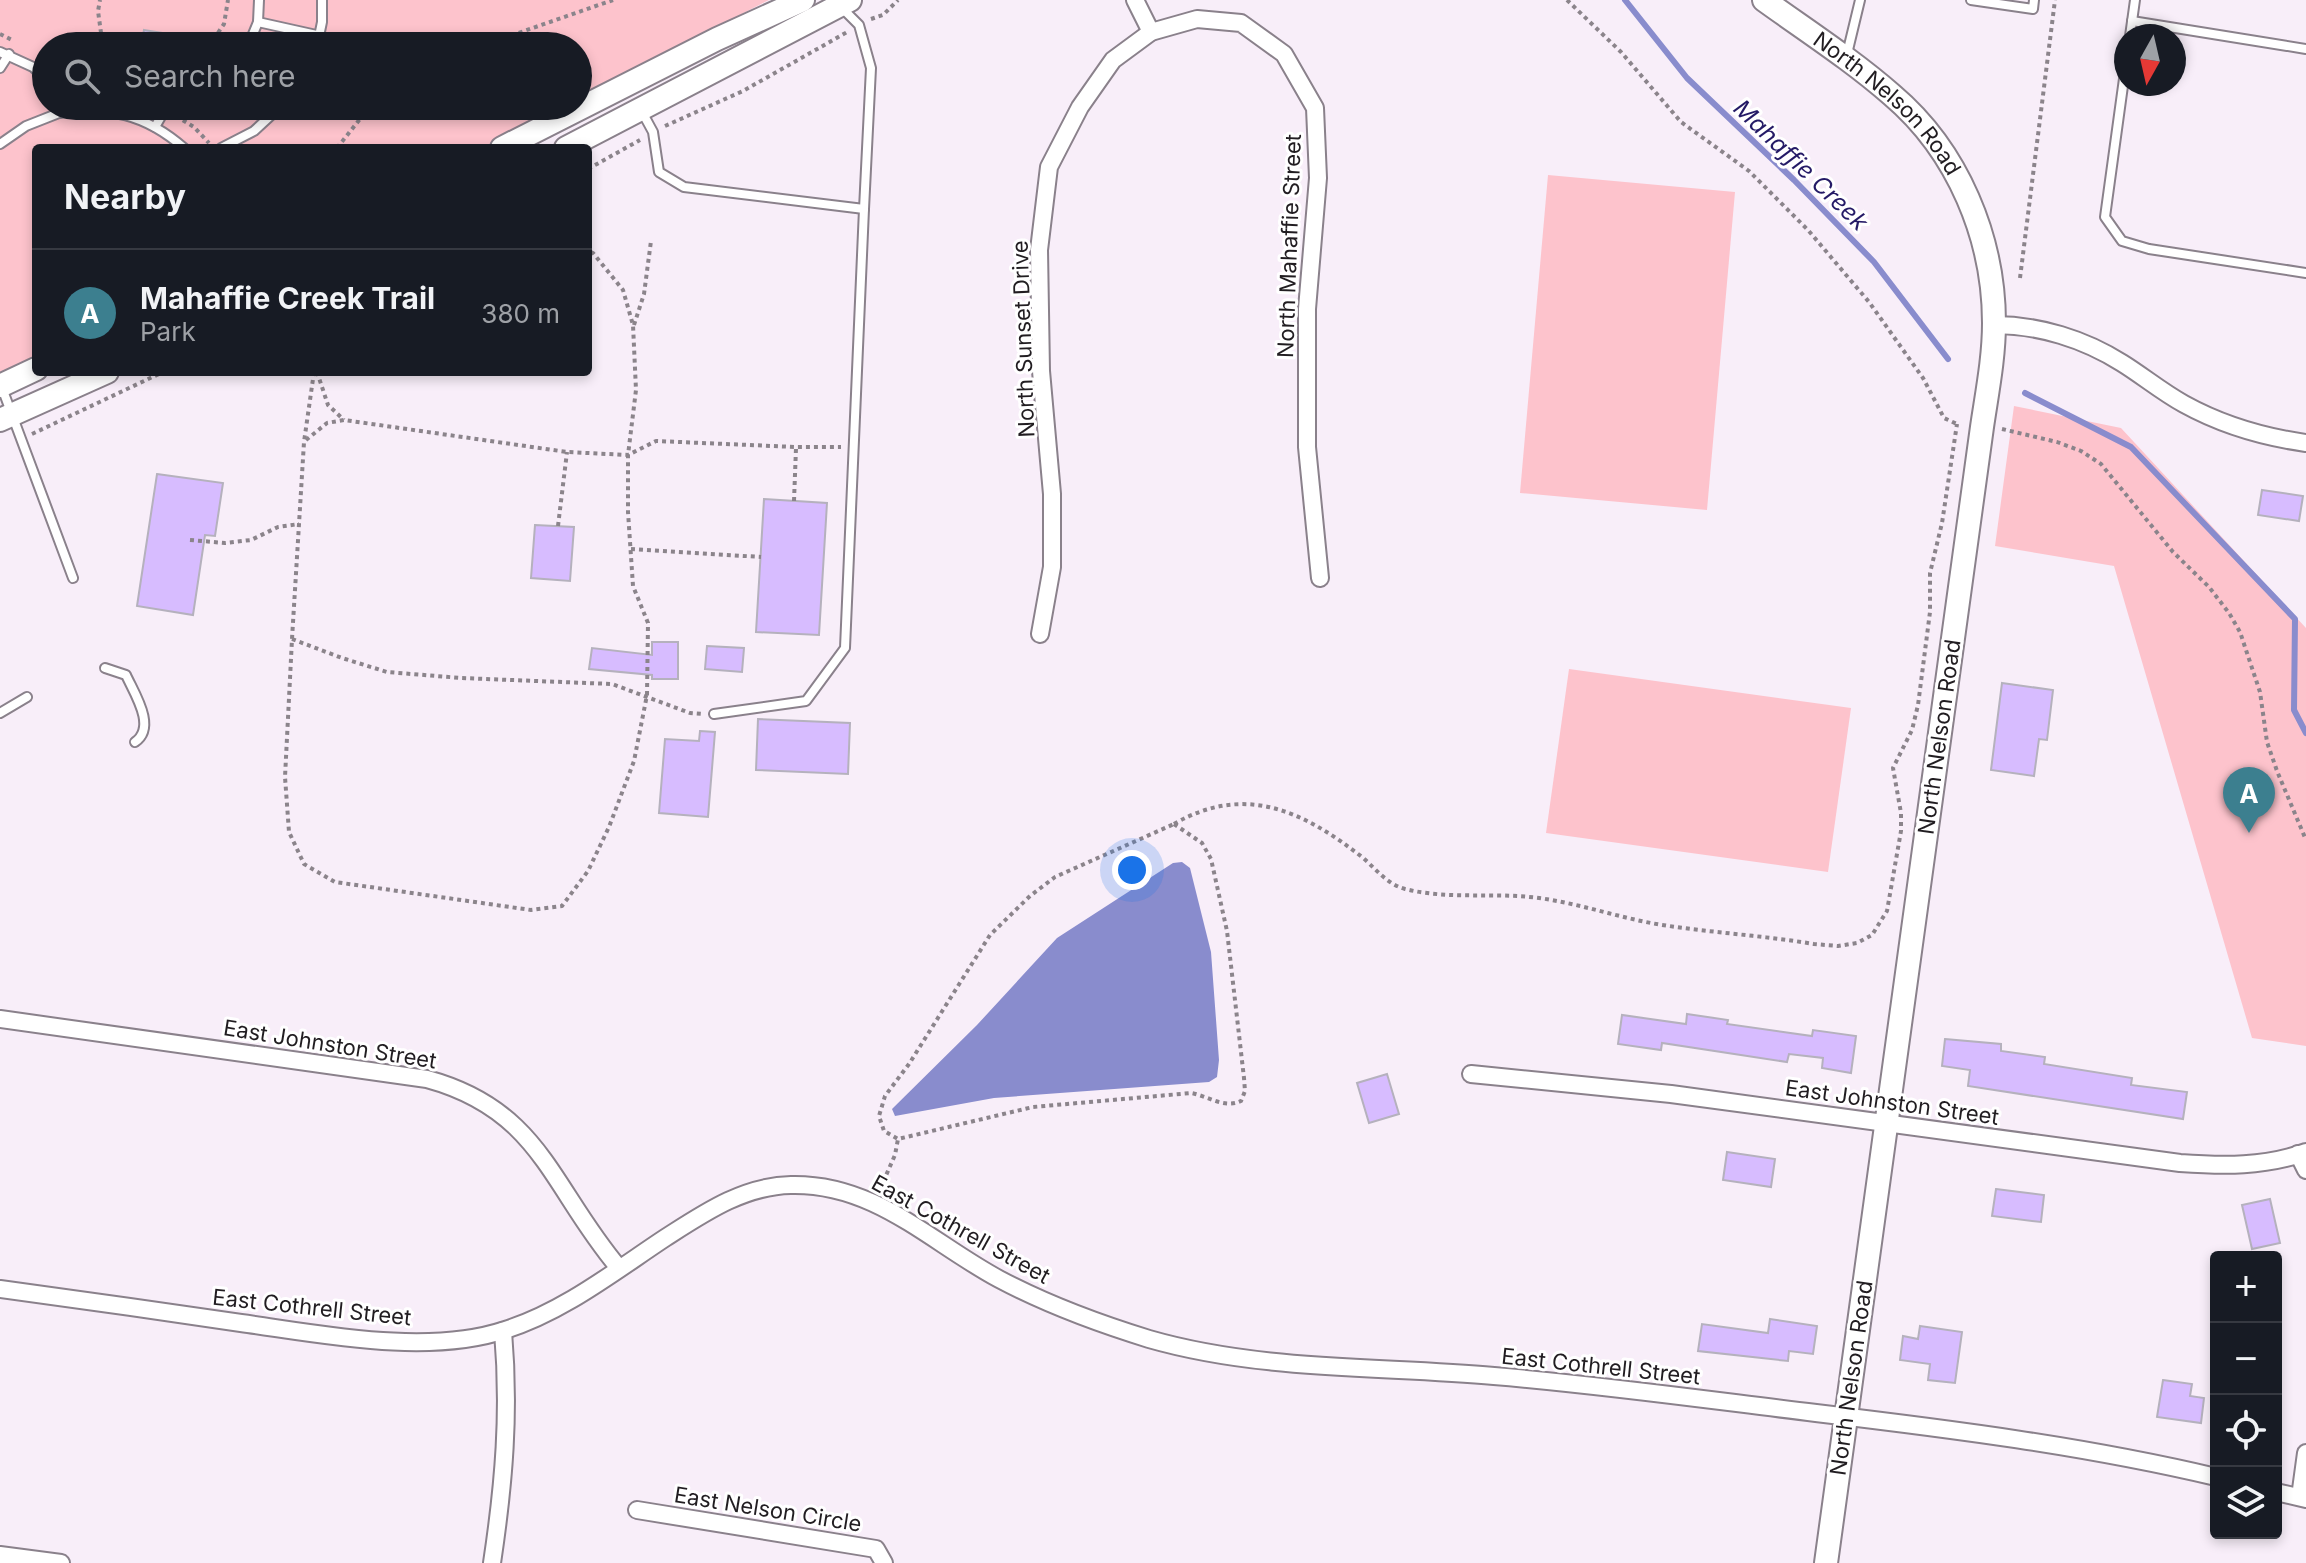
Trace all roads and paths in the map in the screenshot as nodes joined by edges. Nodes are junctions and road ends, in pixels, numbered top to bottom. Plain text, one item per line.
1 (100, 0) edge
2 (228, 0) edge
3 (259, 0) edge
4 (322, 0) edge
5 (613, 0) edge
6 (803, 0) edge
7 (898, 0) edge
8 (1135, 0) edge
9 (1764, 0) edge
10 (1860, 0) edge
11 (1971, 0) edge
12 (2034, 0) edge
13 (2055, 0) edge
14 (2135, 0) edge
15 (841, 2) edge
16 (873, 19) dead end
17 (2132, 21) junction
18 (258, 22) junction
19 (2132, 24) edge
20 (851, 29) dead end
21 (101, 32) edge
22 (219, 32) edge
23 (254, 32) edge
24 (303, 32) edge
25 (321, 32) edge
26 (521, 32) edge
27 (1151, 32) junction
28 (2306, 49) edge
29 (4, 53) edge
30 (1846, 59) junction
31 (32, 67) edge
32 (0, 68) edge
33 (2122, 96) edge
34 (592, 102) edge
35 (641, 110) junction
36 (38, 120) edge
37 (139, 120) edge
38 (159, 120) edge
39 (184, 120) edge
40 (266, 120) edge
41 (359, 120) edge
42 (557, 120) edge
43 (155, 127) junction
44 (662, 127) dead end
45 (642, 139) dead end
46 (0, 144) edge
47 (178, 144) edge
48 (209, 144) edge
49 (229, 144) edge
50 (340, 144) edge
51 (510, 144) edge
52 (574, 144) edge
53 (592, 167) edge
54 (864, 209) junction
55 (651, 241) dead end
56 (592, 253) edge
57 (2306, 273) edge
58 (2020, 278) dead end
59 (633, 325) junction
60 (1994, 325) junction
61 (32, 371) edge
62 (98, 376) edge
63 (154, 376) edge
64 (314, 376) edge
65 (317, 376) edge
66 (0, 385) edge
67 (6, 417) edge
68 (344, 420) junction
69 (1957, 424) dead end
70 (37, 431) dead end
71 (304, 442) junction
72 (2306, 443) edge
73 (796, 447) junction
74 (854, 447) junction
75 (567, 452) junction
76 (628, 455) junction
77 (794, 501) dead end
78 (299, 524) junction
79 (558, 526) dead end
80 (190, 540) dead end
81 (631, 549) junction
82 (761, 557) dead end
83 (73, 578) dead end
84 (1320, 578) dead end
85 (1040, 634) dead end
86 (292, 639) junction
87 (105, 668) dead end
88 (647, 695) junction
89 (27, 697) dead end
90 (0, 713) edge
91 (714, 714) joint
92 (135, 742) dead end
93 (1174, 824) junction
94 (0, 1019) edge
95 (1471, 1074) dead end
96 (1886, 1124) junction
97 (898, 1139) junction
98 (2303, 1159) edge
99 (875, 1201) junction
100 (619, 1268) junction
101 (0, 1289) edge
102 (503, 1331) junction
103 (1846, 1416) junction
104 (2306, 1453) edge
105 (2210, 1476) edge
106 (2282, 1493) edge
107 (2303, 1498) edge
108 (637, 1510) dead end
109 (0, 1555) edge
110 (61, 1563) edge
111 (492, 1563) edge
112 (884, 1563) edge
113 (1826, 1563) edge

1 - 21 path
2 - 22 path
3 - 18 lane
4 - 25 lane
5 - 26 path
6 - 34 street
7 - 16 path
8 - 27 street
9 - 30 street, North Nelson Road
10 - 30 lane
11 - 12 lane
13 - 58 path
14 - 17 lane
15 - 35 street
15 - 54 lane
17 - 19 lane
17 - 28 lane
18 - 23 lane
18 - 24 lane
20 - 44 path
27 - 84 street, North Mahaffie Street
27 - 85 street, North Sunset Drive
29 - 31 lane
29 - 32 lane
30 - 60 street, North Nelson Road
33 - 57 lane
35 - 52 street
35 - 54 lane
36 - 46 lane
37 - 43 lane
38 - 43 lane
39 - 48 path
40 - 49 lane
41 - 50 path
42 - 51 street
43 - 47 lane
45 - 53 path
54 - 74 lane
55 - 59 path
56 - 59 path
59 - 76 path
60 - 72 street
60 - 96 street, North Nelson Road
61 - 66 street
62 - 67 street
63 - 70 path
64 - 71 path
65 - 68 path
66 - 67 lane
67 - 83 lane
68 - 71 path
68 - 75 path
69 - 93 path
71 - 78 path
73 - 74 path
73 - 76 path
73 - 77 path
74 - 91 lane
75 - 76 path
75 - 79 path
76 - 81 path
78 - 80 path
78 - 86 path
81 - 82 path
81 - 88 path
86 - 88 path
86 - 88 path
87 - 92 lane
88 - 91 path
89 - 90 lane
93 - 97 path
93 - 97 path
94 - 100 street, East Johnston Street
95 - 96 street, East Johnston Street
96 - 98 street, East Johnston Street
96 - 103 street, North Nelson Road
97 - 99 path
99 - 100 street, East Cothrell Street
99 - 103 street, East Cothrell Street
100 - 102 street, East Cothrell Street
101 - 102 street, East Cothrell Street
102 - 111 street
103 - 105 street, East Cothrell Street
103 - 113 street, North Nelson Road
104 - 107 street
106 - 107 street
108 - 112 street, East Nelson Circle
109 - 110 street

